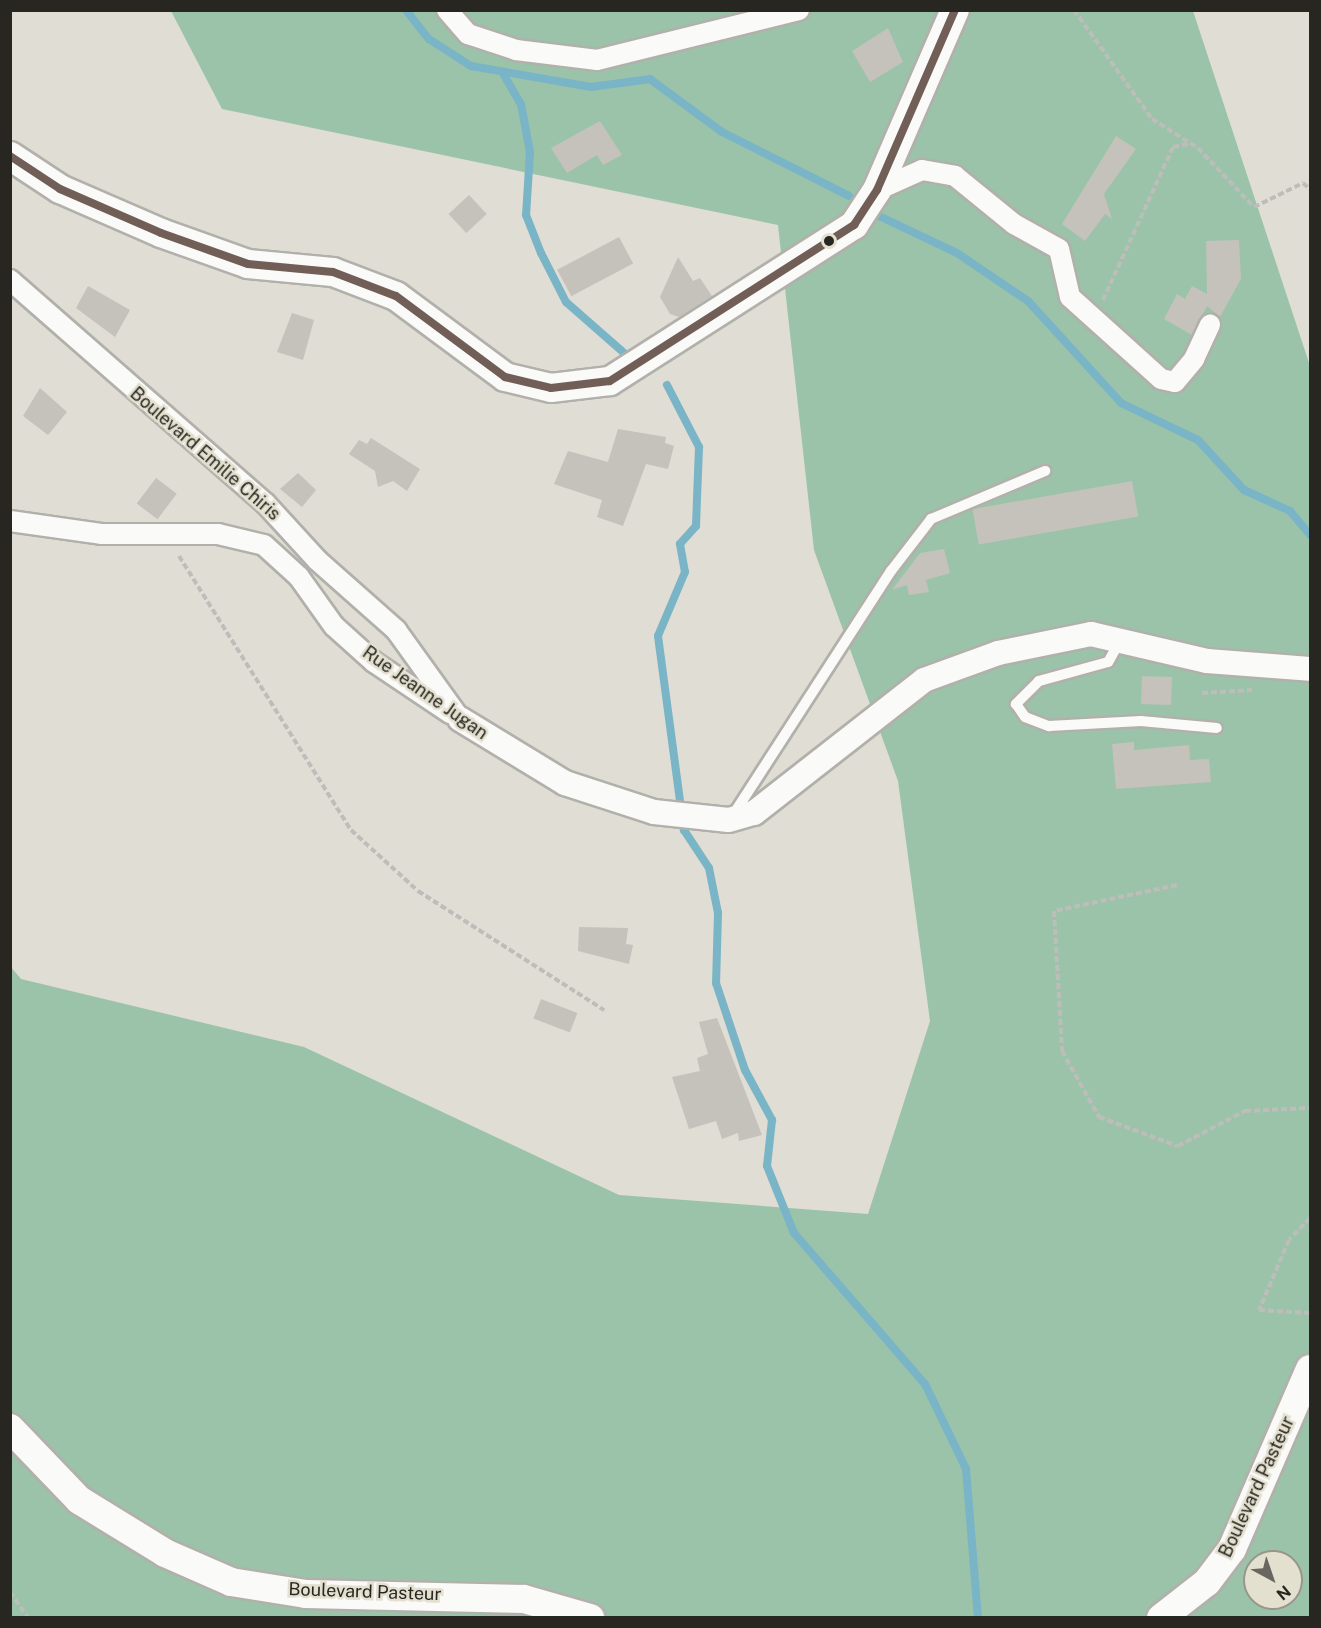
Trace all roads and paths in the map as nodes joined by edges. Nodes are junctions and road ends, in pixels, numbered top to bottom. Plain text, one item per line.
1 (447, 10) edge
2 (799, 10) edge
3 (955, 10) edge
4 (1074, 10) edge
5 (1189, 144) junction
6 (10, 156) edge
7 (1311, 189) edge
8 (878, 190) junction
9 (10, 280) edge
10 (1094, 320) junction
11 (1210, 324) dead end
12 (1045, 471) dead end
13 (10, 521) edge
14 (170, 536) junction
15 (1121, 639) junction
16 (1311, 669) edge
17 (460, 719) junction
18 (1217, 728) dead end
19 (729, 820) junction
20 (1177, 885) dead end
21 (604, 1010) dead end
22 (1311, 1108) edge
23 (1311, 1218) edge
24 (1311, 1313) edge
25 (1311, 1369) edge
26 (10, 1428) edge
27 (10, 1592) edge
28 (28, 1617) edge
29 (590, 1617) edge
30 (1161, 1617) edge

1 - 2 street
3 - 8 main road
4 - 5 path
5 - 7 path
5 - 10 path
6 - 8 main road
8 - 10 street
9 - 17 street, Boulevard Emilie Chiris
10 - 11 street
12 - 19 lane
13 - 14 street, Rue Jeanne Jugan
14 - 17 street, Rue Jeanne Jugan
14 - 21 path
15 - 16 street
15 - 18 lane
15 - 19 street
17 - 19 street, Rue Jeanne Jugan
20 - 22 path
23 - 24 path
25 - 30 main road, Boulevard Pasteur
26 - 29 main road, Boulevard Pasteur
27 - 28 path

